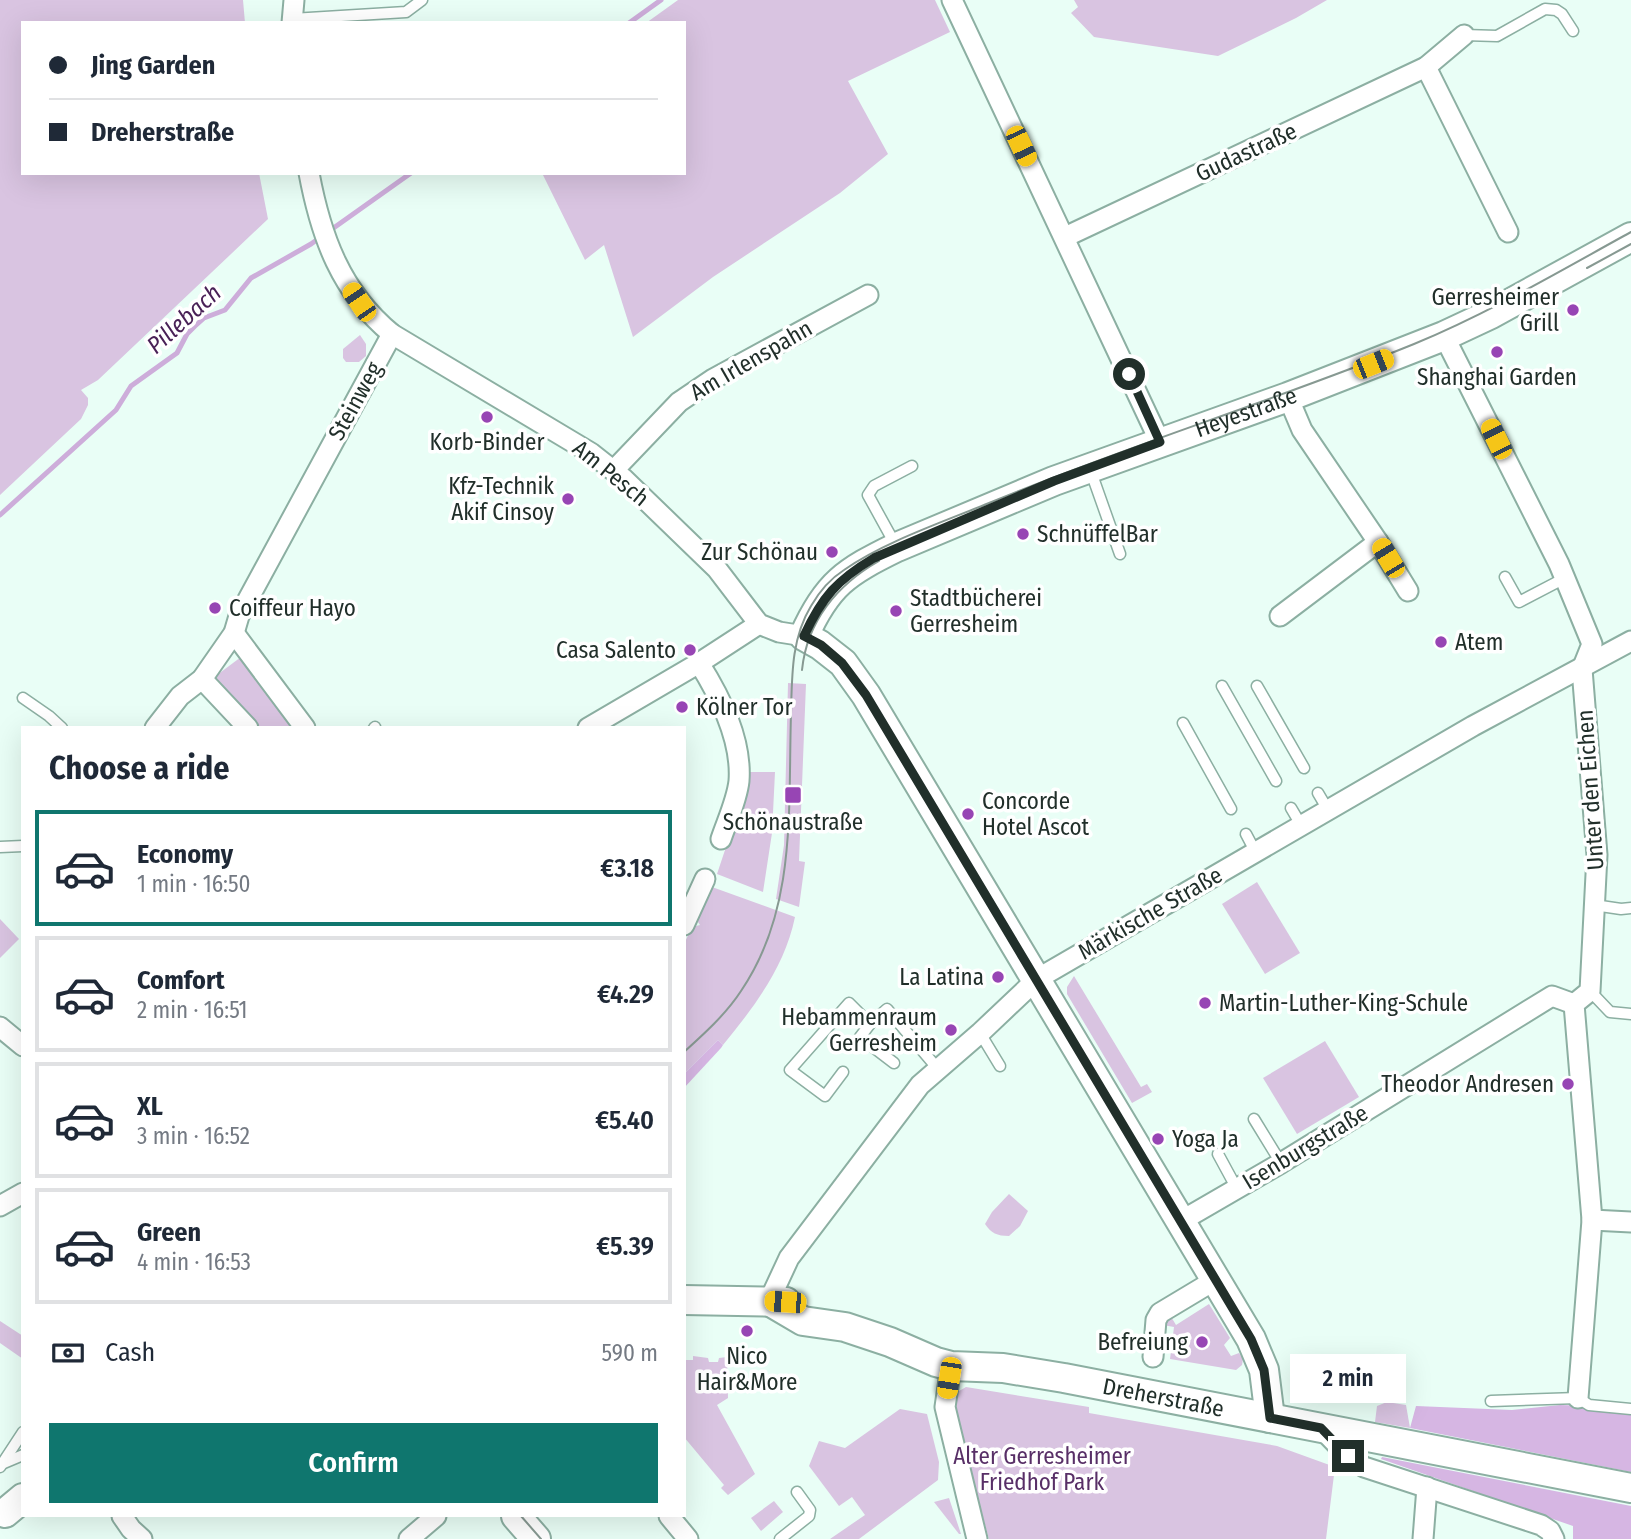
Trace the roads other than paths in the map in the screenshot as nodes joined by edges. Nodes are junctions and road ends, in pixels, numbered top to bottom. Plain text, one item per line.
1 (422, 0) edge
2 (952, 0) edge
3 (293, 14) edge
4 (1573, 32) dead end
5 (1464, 35) joint
6 (1426, 67) junction
7 (310, 175) edge
8 (1508, 232) dead end
9 (1065, 237) junction
10 (1631, 237) edge
11 (868, 295) dead end
12 (392, 334) junction
13 (1444, 335) junction
14 (1287, 397) junction
15 (1160, 442) junction
16 (912, 466) dead end
17 (1090, 468) junction
18 (614, 470) junction
19 (1378, 542) junction
20 (897, 547) junction
21 (1120, 554) dead end
22 (1505, 577) dead end
23 (1566, 578) junction
24 (1408, 591) dead end
25 (1280, 616) dead end
26 (759, 624) junction
27 (234, 633) junction
28 (804, 636) junction
29 (1631, 641) edge
30 (699, 663) junction
31 (1582, 669) junction
32 (202, 679) junction
33 (1222, 686) dead end
34 (1257, 686) dead end
35 (23, 698) dead end
36 (1183, 723) dead end
37 (60, 726) edge
38 (157, 726) edge
39 (246, 726) edge
40 (303, 726) edge
41 (590, 726) edge
42 (1304, 768) dead end
43 (1276, 781) dead end
44 (1231, 809) dead end
45 (721, 839) dead end
46 (21, 845) edge
47 (0, 846) edge
48 (705, 879) dead end
49 (1594, 905) junction
50 (1631, 908) edge
51 (686, 921) edge
52 (1037, 979) junction
53 (1590, 991) junction
54 (1574, 1004) junction
55 (1631, 1014) edge
56 (870, 1024) junction
57 (0, 1027) edge
58 (980, 1033) junction
59 (21, 1043) edge
60 (894, 1063) dead end
61 (1000, 1066) dead end
62 (938, 1069) junction
63 (843, 1072) dead end
64 (1254, 1119) dead end
65 (1218, 1154) dead end
66 (1281, 1163) junction
67 (1237, 1189) junction
68 (21, 1194) edge
69 (0, 1206) edge
70 (1592, 1220) junction
71 (1181, 1221) junction
72 (1631, 1222) edge
73 (1215, 1280) junction
74 (686, 1300) edge
75 (769, 1301) junction
76 (890, 1342) junction
77 (1153, 1357) dead end
78 (951, 1366) junction
79 (1003, 1368) junction
80 (1578, 1398) junction
81 (1491, 1401) dead end
82 (1631, 1409) edge
83 (1270, 1418) junction
84 (1321, 1428) junction
85 (21, 1436) edge
86 (1362, 1436) junction
87 (21, 1456) edge
88 (2, 1465) edge
89 (1380, 1471) junction
90 (1427, 1487) junction
91 (1631, 1488) edge
92 (797, 1492) dead end
93 (123, 1517) edge
94 (435, 1517) edge
95 (517, 1517) edge
96 (670, 1517) edge
97 (1553, 1537) edge
98 (142, 1539) edge
99 (410, 1539) edge
100 (536, 1539) edge
101 (688, 1539) edge
102 (780, 1539) edge
103 (977, 1539) edge
104 (1423, 1539) edge

1 - 3 lane
2 - 9 street
4 - 5 lane, Gudastraße
5 - 6 street, Gudastraße
6 - 8 street
6 - 9 street, Gudastraße
7 - 12 street
9 - 15 street
10 - 13 street, Heyestraße
11 - 18 street, Am Irlenspahn
12 - 18 street, Am Pesch
12 - 27 street, Steinweg
13 - 14 street, Heyestraße
13 - 23 street, Unter den Eichen
14 - 15 street, Heyestraße
14 - 19 street
15 - 17 street, Heyestraße
16 - 20 lane
17 - 20 street, Heyestraße
17 - 21 lane
18 - 26 street, Am Pesch
19 - 24 street
19 - 25 street
20 - 28 street, Heyestraße
22 - 23 lane
23 - 31 street, Unter den Eichen
26 - 28 street
26 - 30 street
27 - 32 street, Steinweg
27 - 40 street
28 - 52 street
29 - 31 street, Märkische Straße
30 - 41 street
30 - 45 street
31 - 49 street, Unter den Eichen
31 - 52 street, Märkische Straße
32 - 38 street, Steinweg
32 - 39 street
33 - 43 lane
34 - 42 lane
35 - 37 lane
36 - 44 lane
46 - 47 lane
48 - 51 street
49 - 50 lane
49 - 53 street, Unter den Eichen
52 - 58 street, Märkische Straße
52 - 71 street
53 - 54 street
53 - 55 lane
54 - 66 street, Isenburgstraße
54 - 70 street
56 - 60 lane
56 - 62 lane
56 - 63 lane
57 - 59 street
58 - 61 lane
58 - 62 street, Märkische Straße
62 - 75 street, Märkische Straße
64 - 66 lane
65 - 67 lane
66 - 67 street, Isenburgstraße
67 - 71 street, Isenburgstraße
68 - 69 street
70 - 72 street
70 - 80 street
71 - 73 street
73 - 77 street
73 - 83 street
74 - 75 street, Dreherstraße
75 - 76 street, Dreherstraße
76 - 78 street, Dreherstraße
76 - 79 street, Dreherstraße
78 - 79 street, Dreherstraße
78 - 103 street
79 - 83 street, Dreherstraße
80 - 81 lane
80 - 82 lane
83 - 84 street, Dreherstraße
84 - 86 street, Dreherstraße
84 - 89 street
85 - 88 lane
86 - 89 street
86 - 91 street, Dreherstraße
87 - 88 lane
89 - 90 street
90 - 97 street
90 - 104 street
92 - 102 lane
93 - 98 street
94 - 99 street
95 - 100 street
96 - 101 street

